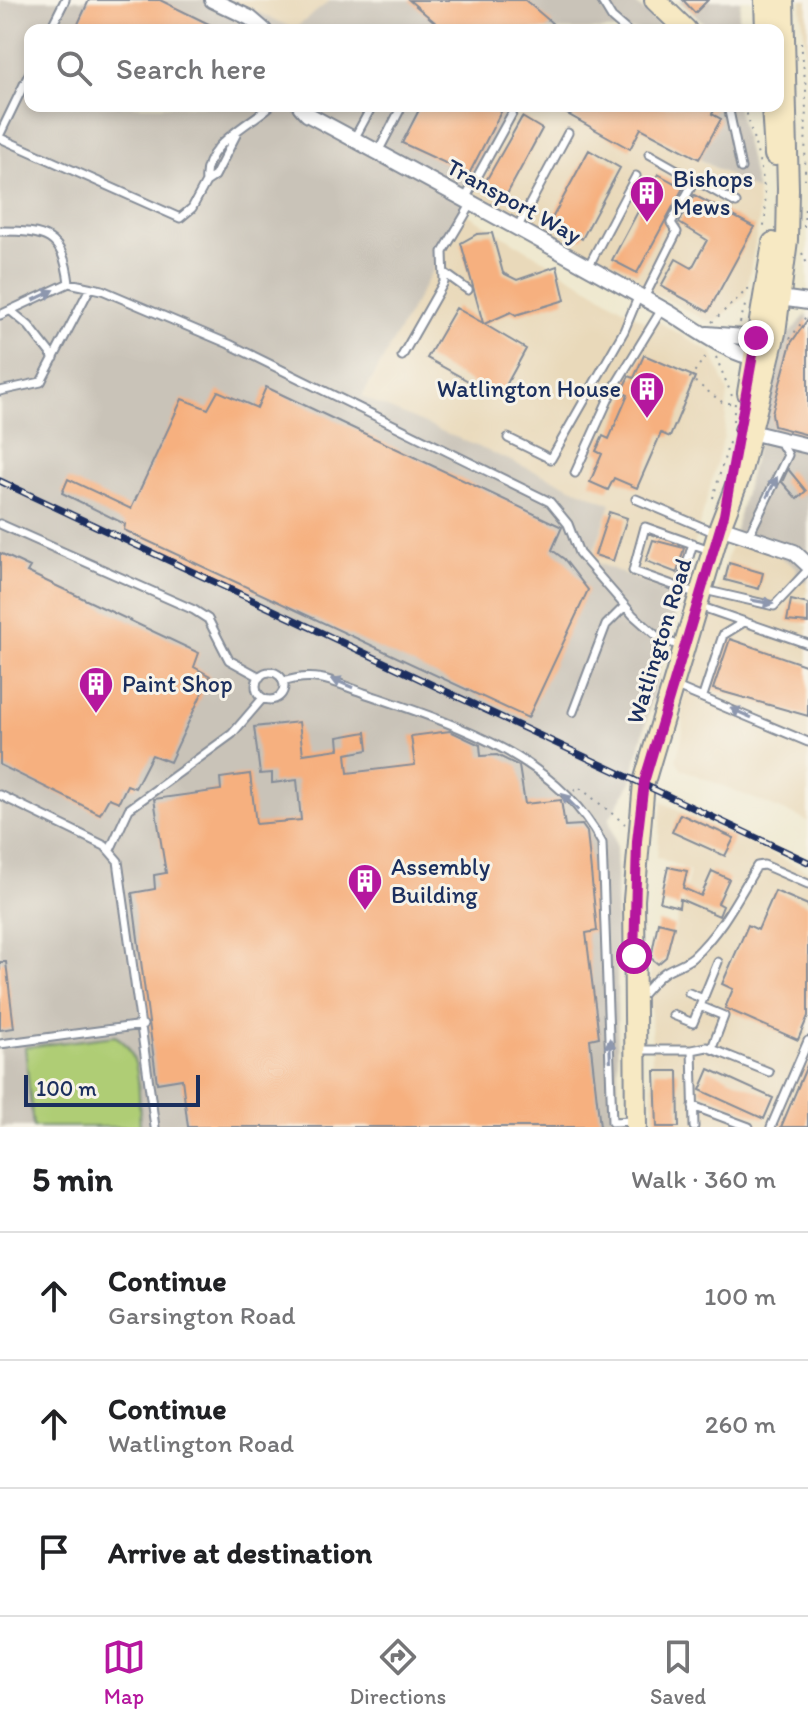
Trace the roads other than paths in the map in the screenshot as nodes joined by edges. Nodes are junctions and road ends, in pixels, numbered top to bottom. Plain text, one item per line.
1 (65, 0) edge
2 (212, 0) edge
3 (601, 0) edge
4 (655, 0) edge
5 (765, 0) edge
6 (783, 0) edge
7 (53, 24) edge
8 (257, 24) edge
9 (619, 24) edge
10 (680, 24) edge
11 (766, 24) edge
12 (783, 24) edge
13 (24, 85) edge
14 (263, 112) edge
15 (305, 112) edge
16 (369, 112) edge
17 (399, 112) edge
18 (513, 112) edge
19 (729, 112) edge
20 (772, 112) edge
21 (783, 112) edge
22 (568, 133) dead end
23 (236, 135) junction
24 (0, 136) edge
25 (354, 139) junction
26 (378, 152) junction
27 (649, 154) dead end
28 (741, 168) dead end
29 (636, 176) dead end
30 (695, 180) junction
31 (206, 182) junction
32 (468, 201) junction
33 (736, 203) dead end
34 (517, 228) junction
35 (0, 231) edge
36 (588, 267) junction
37 (446, 274) junction
38 (69, 283) junction
39 (90, 288) junction
40 (468, 290) dead end
41 (641, 297) junction
42 (772, 297) junction
43 (808, 302) edge
44 (662, 308) junction
45 (11, 311) junction
46 (0, 315) edge
47 (707, 334) junction
48 (747, 337) junction
49 (402, 356) dead end
50 (761, 356) junction
51 (54, 358) junction
52 (0, 391) edge
53 (746, 431) junction
54 (508, 438) dead end
55 (779, 439) junction
56 (808, 446) edge
57 (575, 473) dead end
58 (636, 499) dead end
59 (0, 524) edge
60 (719, 532) junction
61 (749, 535) junction
62 (693, 543) junction
63 (808, 568) edge
64 (680, 588) junction
65 (700, 597) junction
66 (625, 606) junction
67 (744, 622) junction
68 (808, 644) edge
69 (685, 647) junction
70 (260, 677) junction
71 (283, 682) junction
72 (673, 686) junction
73 (703, 696) junction
74 (263, 698) junction
75 (573, 712) dead end
76 (808, 742) edge
77 (0, 795) edge
78 (110, 850) junction
79 (808, 884) edge
80 (718, 962) dead end
81 (689, 993) dead end
82 (635, 1002) junction
83 (702, 1002) junction
84 (673, 1015) dead end
85 (143, 1025) junction
86 (808, 1041) edge
87 (0, 1044) edge
88 (712, 1048) junction
89 (635, 1050) junction
90 (692, 1050) junction
91 (769, 1072) dead end
92 (693, 1106) junction
93 (623, 1124) edge
94 (155, 1127) edge
95 (694, 1127) edge
96 (749, 1127) edge
97 (771, 1127) edge

1 - 7 lane
2 - 8 street
3 - 9 lane
4 - 10 main road
5 - 11 main road
6 - 12 main road, Watlington Road
13 - 24 lane
14 - 23 lane
15 - 25 street, Transport Way
16 - 25 lane
17 - 26 lane
18 - 32 lane
19 - 28 lane
20 - 42 main road, Watlington Road
21 - 42 main road, Watlington Road
22 - 34 lane
23 - 31 lane
23 - 31 lane
24 - 31 lane
25 - 26 street, Transport Way
26 - 32 street, Transport Way
27 - 30 lane
29 - 36 lane
30 - 33 lane
30 - 41 lane
32 - 34 street, Transport Way
32 - 37 lane
34 - 36 street, Transport Way
35 - 38 lane
36 - 41 street, Transport Way
37 - 40 lane
37 - 49 lane
38 - 39 lane
45 -> 38 lane
39 - 51 lane
39 - 66 lane
41 - 44 street, Transport Way
41 - 54 lane
42 - 43 street
42 - 48 main road, Watlington Road
42 - 50 main road, Watlington Road
44 - 47 street, Transport Way
44 - 57 lane
45 - 46 lane
45 - 51 lane
47 - 48 street, Transport Way
47 - 50 street, Transport Way
48 - 50 main road, Watlington Road
50 - 53 main road, Watlington Road
51 - 52 lane
53 - 55 street
53 - 60 main road, Watlington Road
55 - 56 street
61 -> 55 lane
58 - 60 lane
59 - 70 lane
60 - 61 street
60 - 62 lane
60 - 65 main road, Watlington Road
61 - 63 street
62 - 64 lane
62 - 64 lane
65 -> 63 lane
64 - 65 lane
65 - 67 lane
65 - 69 main road, Watlington Road
66 - 69 lane
66 - 75 lane
67 - 68 lane
67 - 73 lane
69 - 72 main road, Watlington Road
70 - 71 lane
70 - 74 lane
71 - 74 lane
93 -> 71 lane
72 - 73 lane
72 - 82 main road, Watlington Road
76 -> 73 lane
74 - 78 lane
77 - 78 lane
78 - 85 lane
79 - 82 lane
80 - 83 lane
81 - 83 lane
82 - 89 main road, Watlington Road
83 - 84 lane
83 - 88 lane
85 - 87 lane
85 - 94 lane
86 - 97 lane
88 - 90 lane
88 - 91 lane
89 - 90 lane
89 - 93 main road, Watlington Road
90 - 92 lane
92 - 95 lane
92 - 96 lane

